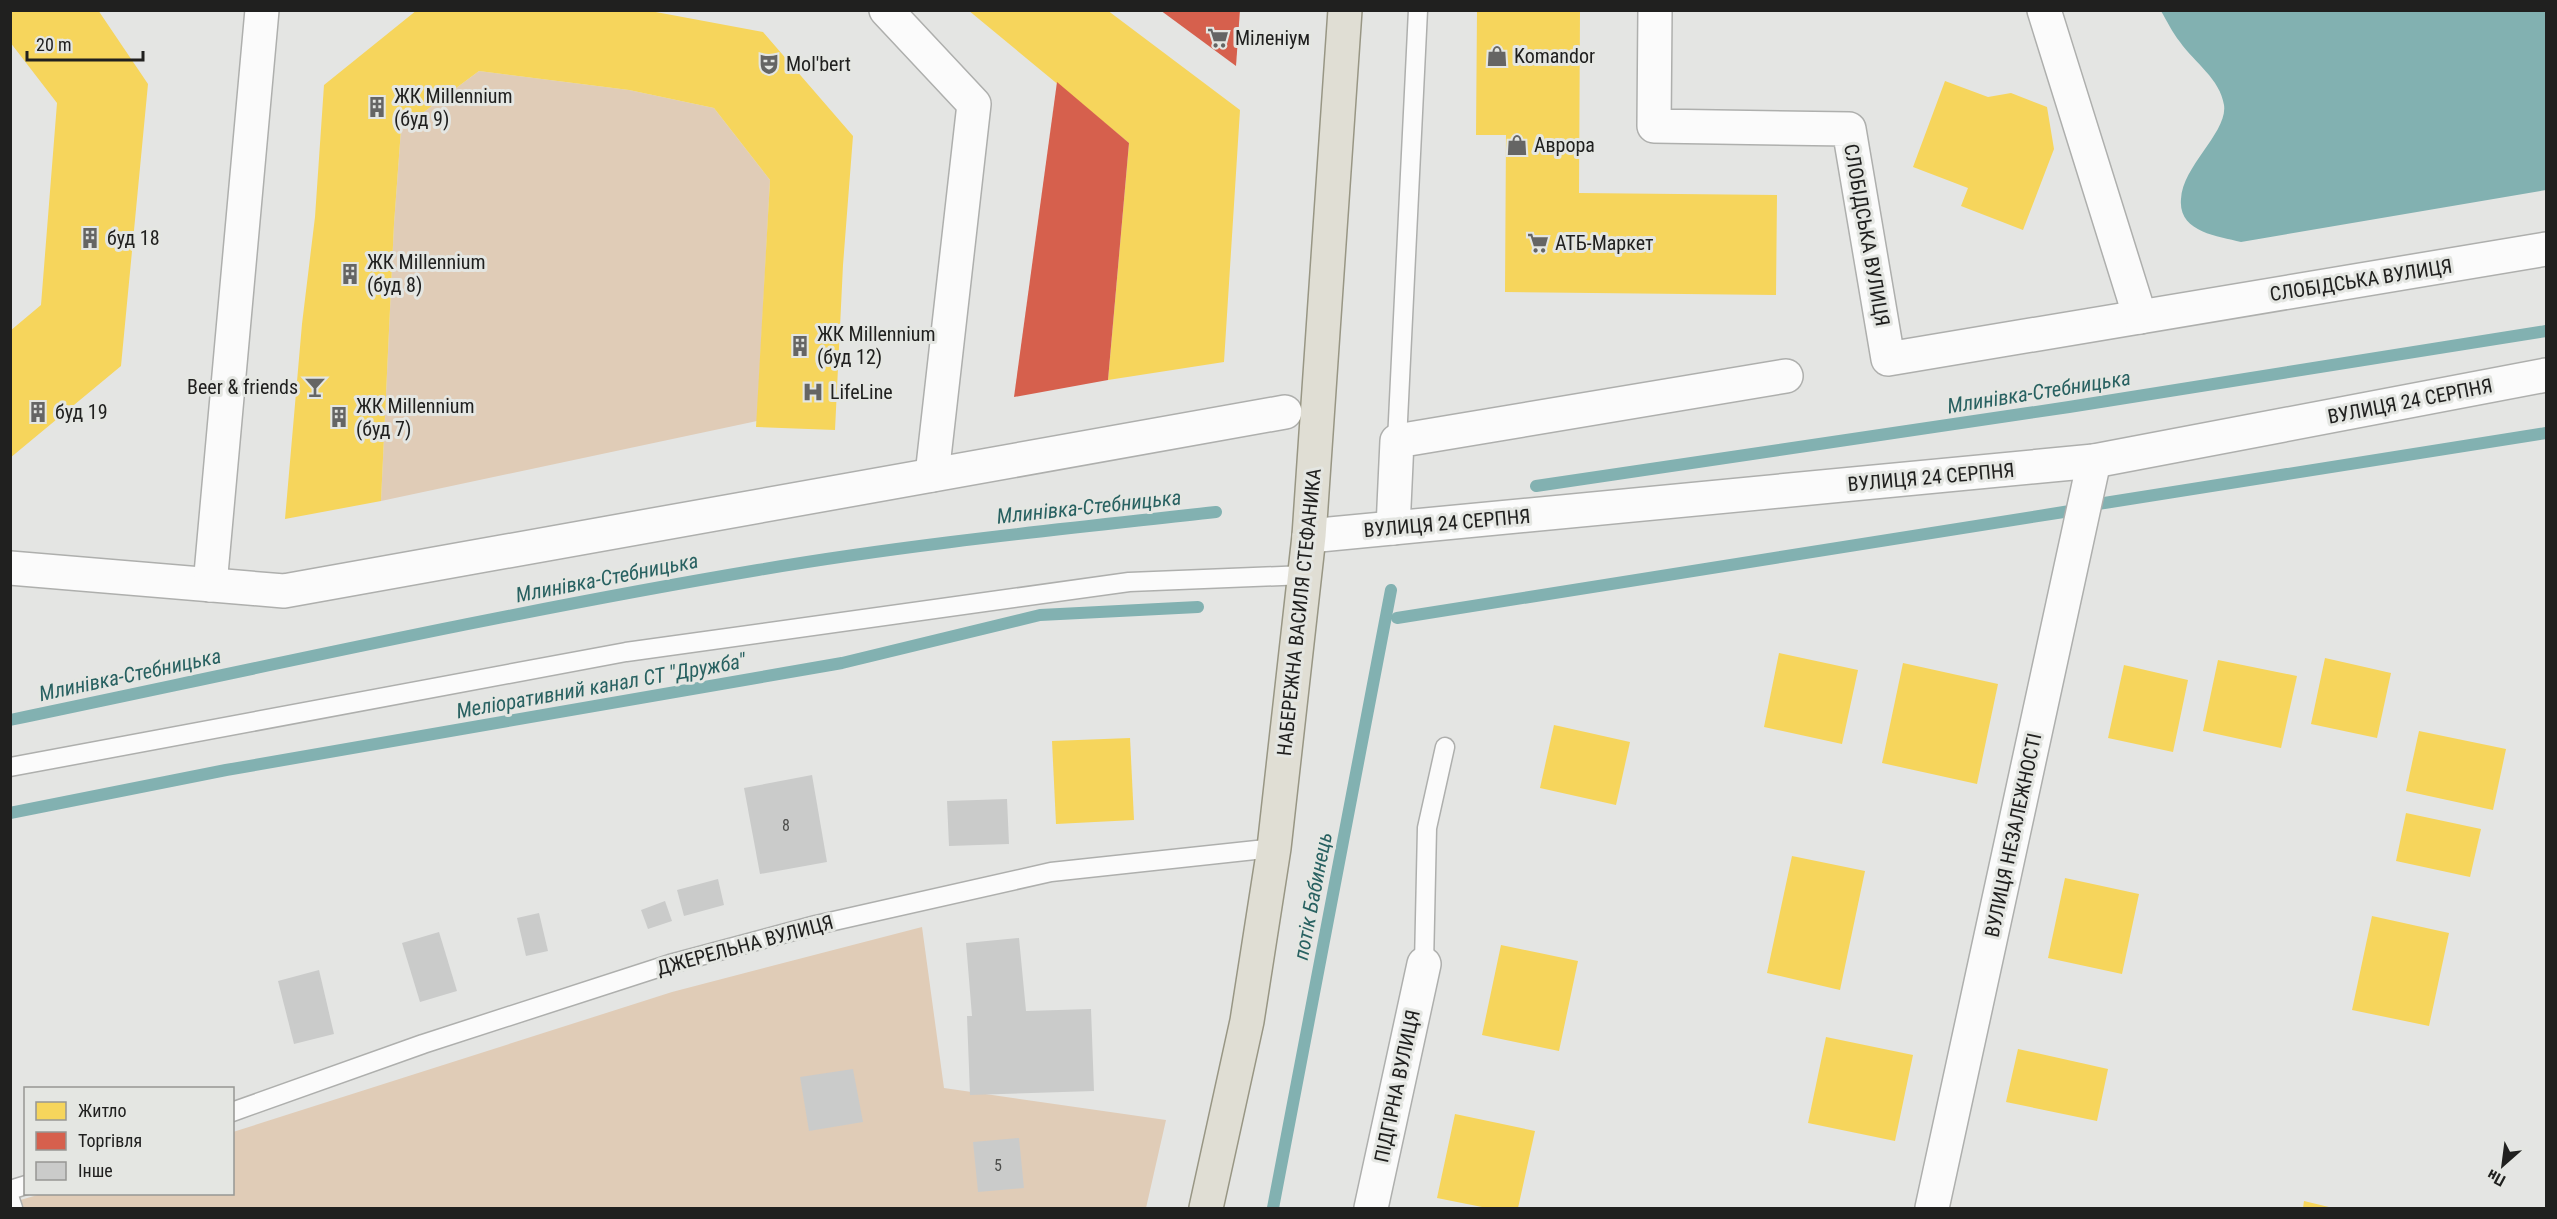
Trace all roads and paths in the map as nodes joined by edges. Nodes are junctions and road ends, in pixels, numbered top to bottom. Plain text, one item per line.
1 (262, 10) edge
2 (885, 10) edge
3 (1345, 10) edge
4 (1418, 10) edge
5 (1655, 10) edge
6 (2044, 10) edge
7 (2547, 249) edge
8 (2140, 317) junction
9 (2547, 375) edge
10 (1786, 376) dead end
11 (1285, 412) dead end
12 (1397, 441) junction
13 (2094, 461) junction
14 (932, 475) junction
15 (1393, 528) junction
16 (1309, 536) junction
17 (10, 567) edge
18 (1305, 575) junction
19 (210, 585) junction
20 (1445, 747) dead end
21 (10, 767) edge
22 (1274, 848) junction
23 (1424, 964) joint
24 (234, 1111) edge
25 (10, 1199) edge
26 (13, 1209) edge
27 (1206, 1209) edge
28 (1371, 1209) edge
29 (1932, 1209) edge

1 - 19 street
2 - 14 street
3 - 16 main road, НАБЕРЕЖНА ВАСИЛЯ СТЕФАНИКА
4 - 12 lane
5 - 8 street, СЛОБІДСЬКА ВУЛИЦЯ
6 - 8 street
7 - 8 street, СЛОБІДСЬКА ВУЛИЦЯ
9 - 13 street, ВУЛИЦЯ 24 СЕРПНЯ
10 - 12 street
11 - 14 street
12 - 15 street
13 - 15 street, ВУЛИЦЯ 24 СЕРПНЯ
13 - 29 street, ВУЛИЦЯ НЕЗАЛЕЖНОСТІ
14 - 19 street
15 - 16 street, ВУЛИЦЯ 24 СЕРПНЯ
16 - 18 main road, НАБЕРЕЖНА ВАСИЛЯ СТЕФАНИКА
17 - 19 street
18 - 21 lane
18 - 22 main road, НАБЕРЕЖНА ВАСИЛЯ СТЕФАНИКА
20 - 23 lane
22 - 24 lane, ДЖЕРЕЛЬНА ВУЛИЦЯ
22 - 27 main road, НАБЕРЕЖНА ВАСИЛЯ СТЕФАНИКА
23 - 28 street, ПІДГІРНА ВУЛИЦЯ
25 - 26 lane

